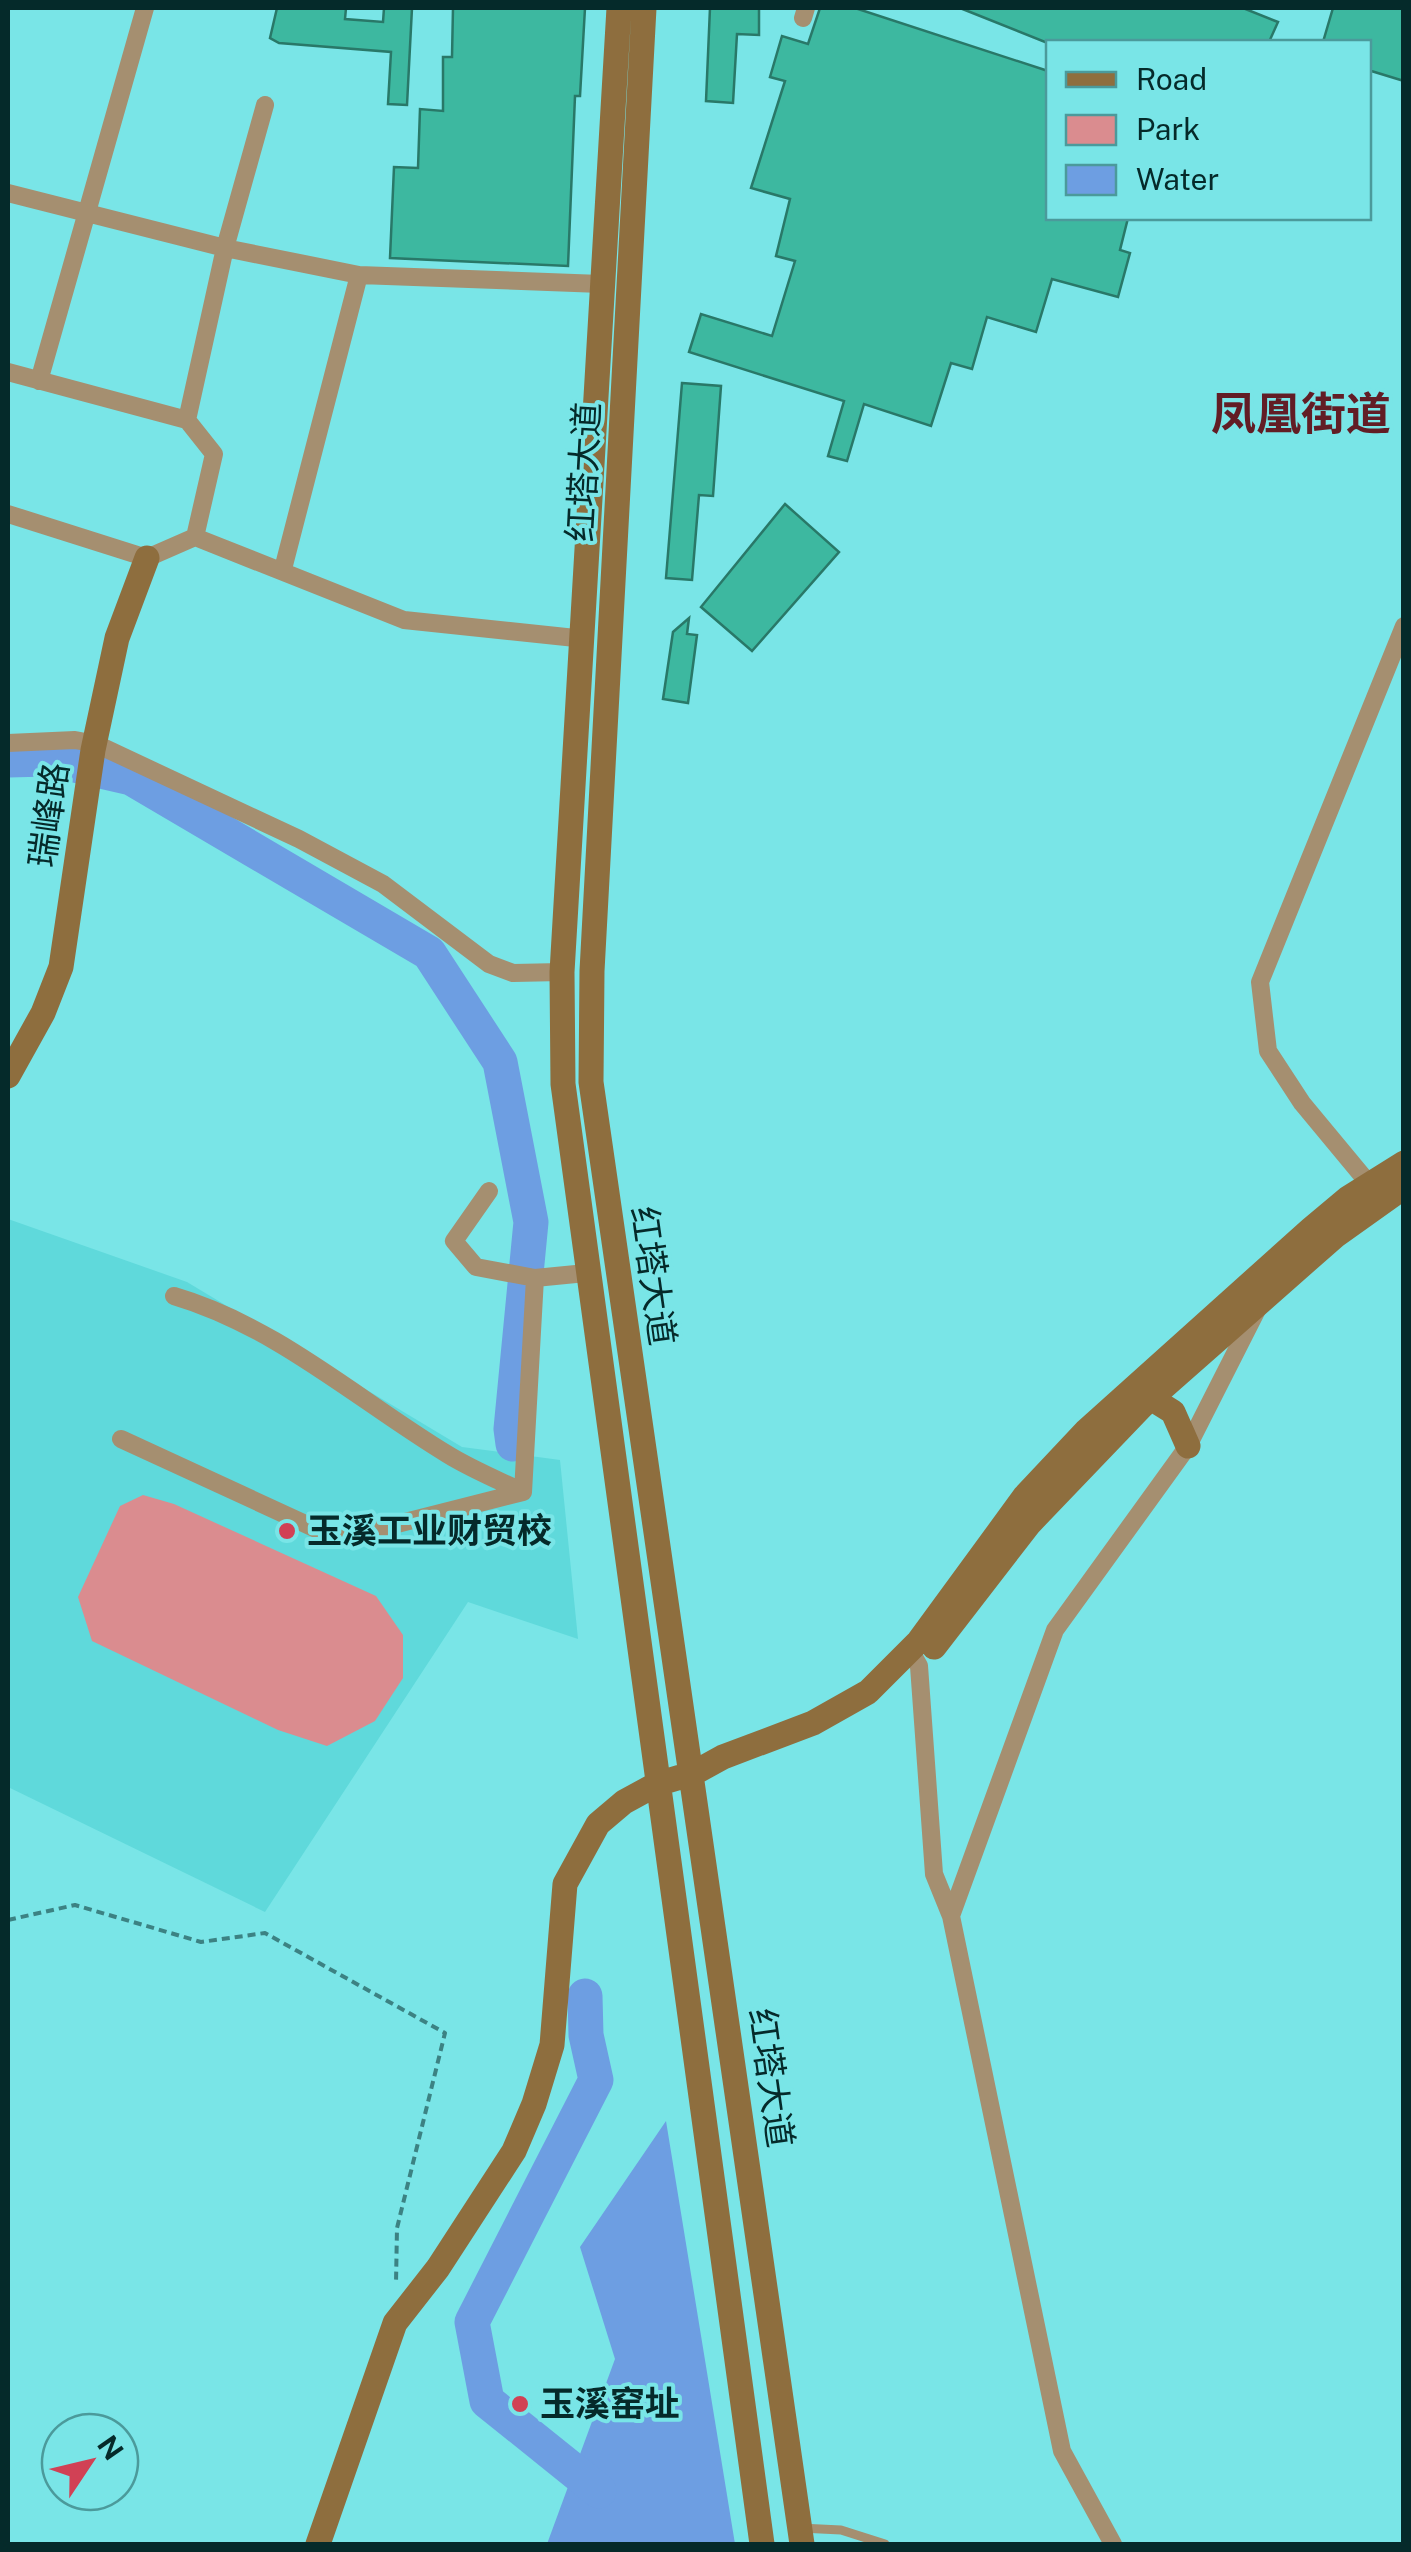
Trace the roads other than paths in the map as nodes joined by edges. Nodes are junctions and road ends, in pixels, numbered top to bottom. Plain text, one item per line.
1 (145, 8) edge
2 (619, 8) edge
3 (644, 8) edge
4 (265, 105) dead end
5 (8, 192) edge
6 (85, 212) junction
7 (225, 248) junction
8 (359, 275) junction
9 (601, 284) junction
10 (8, 372) edge
11 (40, 381) junction
12 (188, 420) junction
13 (8, 514) edge
14 (195, 538) junction
15 (147, 558) junction
16 (283, 570) junction
17 (1404, 626) edge
18 (584, 638) junction
19 (8, 742) edge
20 (94, 747) junction
21 (562, 972) junction
22 (10, 1065) edge
23 (1404, 1163) edge
24 (489, 1190) dead end
25 (1385, 1190) edge
26 (586, 1273) junction
27 (533, 1277) junction
28 (174, 1296) dead end
29 (1261, 1304) junction
30 (1127, 1390) junction
31 (1153, 1397) junction
32 (121, 1439) dead end
33 (1188, 1446) junction
34 (523, 1492) junction
35 (914, 1658) junction
36 (694, 1774) junction
37 (657, 1784) junction
38 (951, 1916) junction
39 (801, 2536) edge
40 (318, 2544) edge
41 (762, 2544) edge
42 (885, 2544) edge
43 (1112, 2544) edge

1 - 6 street
2 - 9 main road, 红塔大道
3 - 36 main road, 红塔大道
4 - 7 street
5 - 6 street
6 - 7 street
6 - 11 street
7 - 8 street
7 - 12 street
8 - 9 street
8 - 16 street
9 - 18 main road, 红塔大道
10 - 11 street
11 - 12 street
12 - 14 street
13 - 15 street
14 - 15 street
14 - 16 street
15 - 20 main road, 瑞峰路
16 - 18 street
17 - 25 street
18 - 21 main road, 红塔大道
19 - 20 street
20 - 21 street
20 - 22 main road, 瑞峰路
21 - 26 main road, 红塔大道
23 - 25 main road
24 - 27 street
25 - 29 main road
25 - 30 main road
26 - 27 street
26 - 37 main road, 红塔大道
27 - 34 street
28 - 34 street
29 - 31 main road
29 - 33 street
30 - 31 main road
30 - 35 main road
31 - 33 main road
31 - 35 main road
32 - 34 street
33 - 38 street
35 - 36 main road
35 - 38 street
36 - 37 main road
36 - 39 main road, 红塔大道
37 - 40 main road
37 - 41 main road, 红塔大道
38 - 43 street
39 - 42 lane

